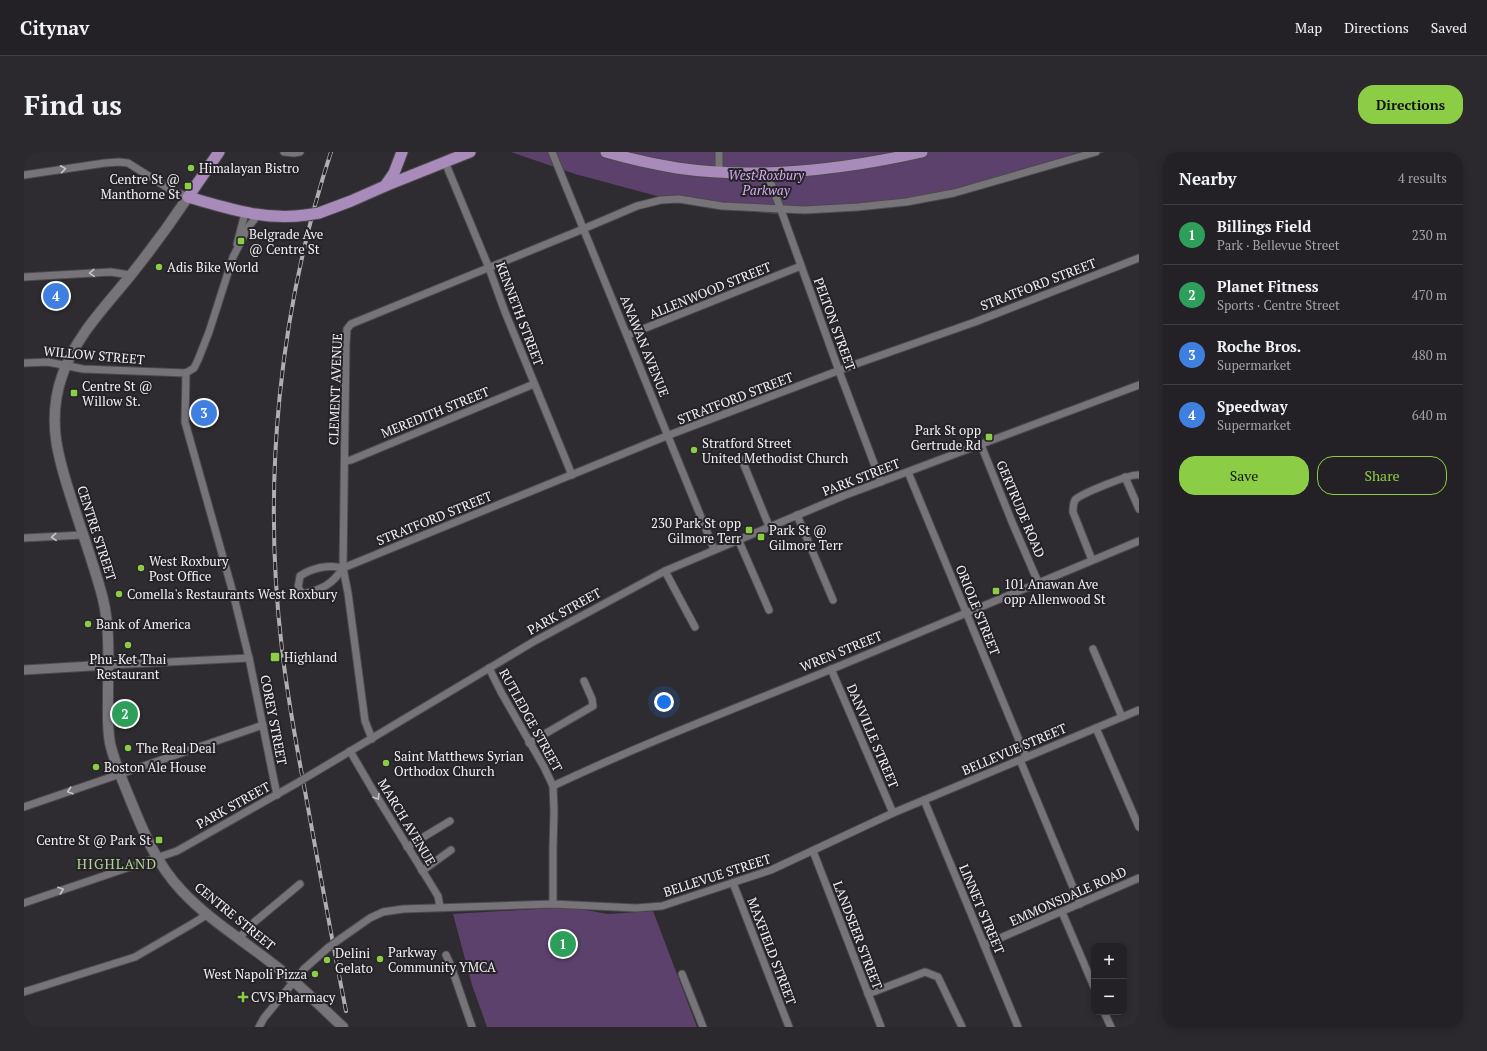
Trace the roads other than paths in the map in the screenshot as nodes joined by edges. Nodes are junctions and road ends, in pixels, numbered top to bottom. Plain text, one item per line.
1 (219, 152) edge
2 (284, 152) edge
3 (300, 152) edge
4 (402, 152) edge
5 (470, 152) edge
6 (552, 152) edge
7 (606, 152) edge
8 (719, 152) edge
9 (922, 152) edge
10 (1096, 152) edge
11 (445, 162) junction
12 (719, 172) junction
13 (766, 173) junction
14 (24, 175) edge
15 (385, 186) junction
16 (188, 197) junction
17 (781, 210) junction
18 (245, 213) junction
19 (258, 216) junction
20 (584, 229) junction
21 (236, 250) junction
22 (1139, 258) edge
23 (801, 266) junction
24 (489, 268) junction
25 (130, 275) junction
26 (24, 277) edge
27 (628, 336) junction
28 (24, 363) edge
29 (66, 366) junction
30 (839, 371) junction
31 (186, 373) junction
32 (534, 384) junction
33 (1139, 385) edge
34 (668, 435) junction
35 (981, 444) junction
36 (742, 460) dead end
37 (345, 461) junction
38 (908, 472) junction
39 (572, 475) junction
40 (1139, 475) edge
41 (1126, 477) junction
42 (881, 482) junction
43 (1139, 509) edge
44 (797, 515) junction
45 (769, 526) junction
46 (83, 536) junction
47 (24, 538) edge
48 (738, 539) junction
49 (1139, 541) edge
50 (714, 549) junction
51 (1092, 560) junction
52 (343, 568) junction
53 (665, 571) junction
54 (1038, 582) junction
55 (833, 600) dead end
56 (769, 610) dead end
57 (966, 612) junction
58 (695, 627) dead end
59 (1093, 649) dead end
60 (249, 658) junction
61 (108, 665) junction
62 (489, 668) junction
63 (831, 669) junction
64 (24, 670) edge
65 (584, 681) dead end
66 (1139, 710) edge
67 (1122, 717) junction
68 (263, 725) junction
69 (1096, 728) junction
70 (372, 739) junction
71 (529, 743) junction
72 (350, 751) junction
73 (1023, 759) junction
74 (120, 775) junction
75 (553, 786) junction
76 (277, 795) junction
77 (924, 800) junction
78 (24, 807) edge
79 (893, 814) junction
80 (450, 821) dead end
81 (1139, 827) edge
82 (408, 847) junction
83 (451, 850) dead end
84 (813, 851) junction
85 (157, 858) junction
86 (422, 871) junction
87 (1139, 878) edge
88 (733, 883) junction
89 (300, 884) dead end
90 (24, 903) edge
91 (553, 904) junction
92 (1080, 904) junction
93 (440, 906) junction
94 (1062, 912) junction
95 (208, 914) junction
96 (240, 938) junction
97 (984, 945) junction
98 (446, 955) dead end
99 (682, 974) dead end
100 (1091, 980) edge
101 (294, 981) junction
102 (24, 992) edge
103 (868, 994) junction
104 (1105, 1015) edge
105 (259, 1027) edge
106 (342, 1027) edge
107 (472, 1027) edge
108 (703, 1027) edge
109 (789, 1027) edge
110 (881, 1027) edge
111 (962, 1027) edge
112 (1018, 1027) edge
113 (1111, 1027) edge

1 - 16 main road, CENTRE STREET
2 - 3 street
4 - 15 main road
5 - 11 main road
6 - 20 street, ANAWAN AVENUE
7 - 12 main road
8 - 12 street
9 - 13 main road
10 - 17 street
11 - 15 main road
11 - 24 street, KENNETH STREET
12 - 13 main road
13 - 17 street, PELTON STREET
14 -> 16 street
15 - 19 main road, bridge
16 - 18 main road
16 - 25 main road, CENTRE STREET
17 - 20 street, CLEMENT AVENUE
17 - 23 street, PELTON STREET
18 - 19 main road
18 - 21 street
19 - 21 street
20 - 24 street, CLEMENT AVENUE
20 - 27 street, ANAWAN AVENUE
21 - 31 street
22 - 30 street, STRATFORD STREET
23 - 27 street, ALLENWOOD STREET
23 - 30 street, PELTON STREET
24 - 32 street, KENNETH STREET
24 - 37 street, CLEMENT AVENUE
25 -> 26 street
25 - 29 main road, CENTRE STREET
27 - 34 street, ANAWAN AVENUE
28 - 29 street, WILLOW STREET
29 - 31 street, WILLOW STREET
29 - 46 main road, CENTRE STREET
30 - 34 street, STRATFORD STREET
30 - 42 street, PELTON STREET
31 - 60 street, COREY STREET
32 - 37 street, MEREDITH STREET
32 - 39 street, KENNETH STREET
33 - 35 street, PARK STREET
34 - 39 street, STRATFORD STREET
34 - 50 street, ANAWAN AVENUE
35 - 38 street, PARK STREET
35 - 54 street, GERTRUDE ROAD
36 - 45 street
37 - 52 street, CLEMENT AVENUE
38 - 42 street, PARK STREET
38 - 57 street, ORIOLE STREET
39 - 52 street, STRATFORD STREET
40 - 41 street
41 - 43 street
41 - 51 street
42 - 44 street, PARK STREET
44 - 45 street, PARK STREET
44 - 55 street
45 - 48 street, PARK STREET
46 -> 47 street
46 - 61 main road, CENTRE STREET
48 - 50 street, PARK STREET
48 - 56 street
49 - 51 street, WREN STREET
50 - 53 street, PARK STREET
51 - 54 street, WREN STREET
52 - 52 street, STRATFORD STREET
52 - 70 street, CLEMENT AVENUE
53 - 58 street
53 - 62 street, PARK STREET
54 - 57 street, WREN STREET
57 - 63 street, WREN STREET
57 - 73 street, ORIOLE STREET
59 - 67 street
60 - 61 street
60 - 68 street, COREY STREET
61 - 64 street
61 - 74 main road, CENTRE STREET
62 - 70 street, PARK STREET
62 - 71 street, RUTLEDGE STREET
63 - 75 street, WREN STREET
63 - 79 street, DANVILLE STREET
65 - 71 street
66 - 67 street, BELLEVUE STREET
67 - 69 street, BELLEVUE STREET
68 - 74 street
68 - 76 street, COREY STREET
69 - 73 street, BELLEVUE STREET
69 - 81 street
70 - 72 street, PARK STREET
71 - 75 street, RUTLEDGE STREET
72 - 76 street, PARK STREET, bridge
72 -> 82 street, MARCH AVENUE
73 - 77 street, BELLEVUE STREET
73 - 92 street, ORIOLE STREET
74 -> 78 street
74 - 85 main road, CENTRE STREET
75 - 91 street, RUTLEDGE STREET
76 - 85 street, PARK STREET
77 - 79 street, BELLEVUE STREET
77 - 97 street, LINNET STREET
79 - 84 street, BELLEVUE STREET
80 - 82 street
82 - 86 street, MARCH AVENUE
83 - 86 street
84 - 88 street, BELLEVUE STREET
84 - 103 street, LANDSEER STREET
90 -> 85 street, PARK STREET
85 - 95 main road, CENTRE STREET
86 - 93 street, MARCH AVENUE
87 - 92 street, EMMONSDALE ROAD
88 - 91 street, BELLEVUE STREET
88 - 109 street, MAXFIELD STREET
89 - 96 street
91 - 93 street, BELLEVUE STREET
92 - 94 street, EMMONSDALE ROAD
93 - 101 street, BELLEVUE STREET, bridge
94 - 97 street, EMMONSDALE ROAD
94 - 100 street
95 - 96 main road, CENTRE STREET
95 - 102 street
96 - 101 main road, CENTRE STREET
97 - 112 street, LINNET STREET
98 - 107 street
99 - 108 street
101 - 105 street, BELLEVUE STREET
101 - 106 main road, CENTRE STREET
103 - 110 street, LANDSEER STREET
103 - 111 street
104 - 113 street

